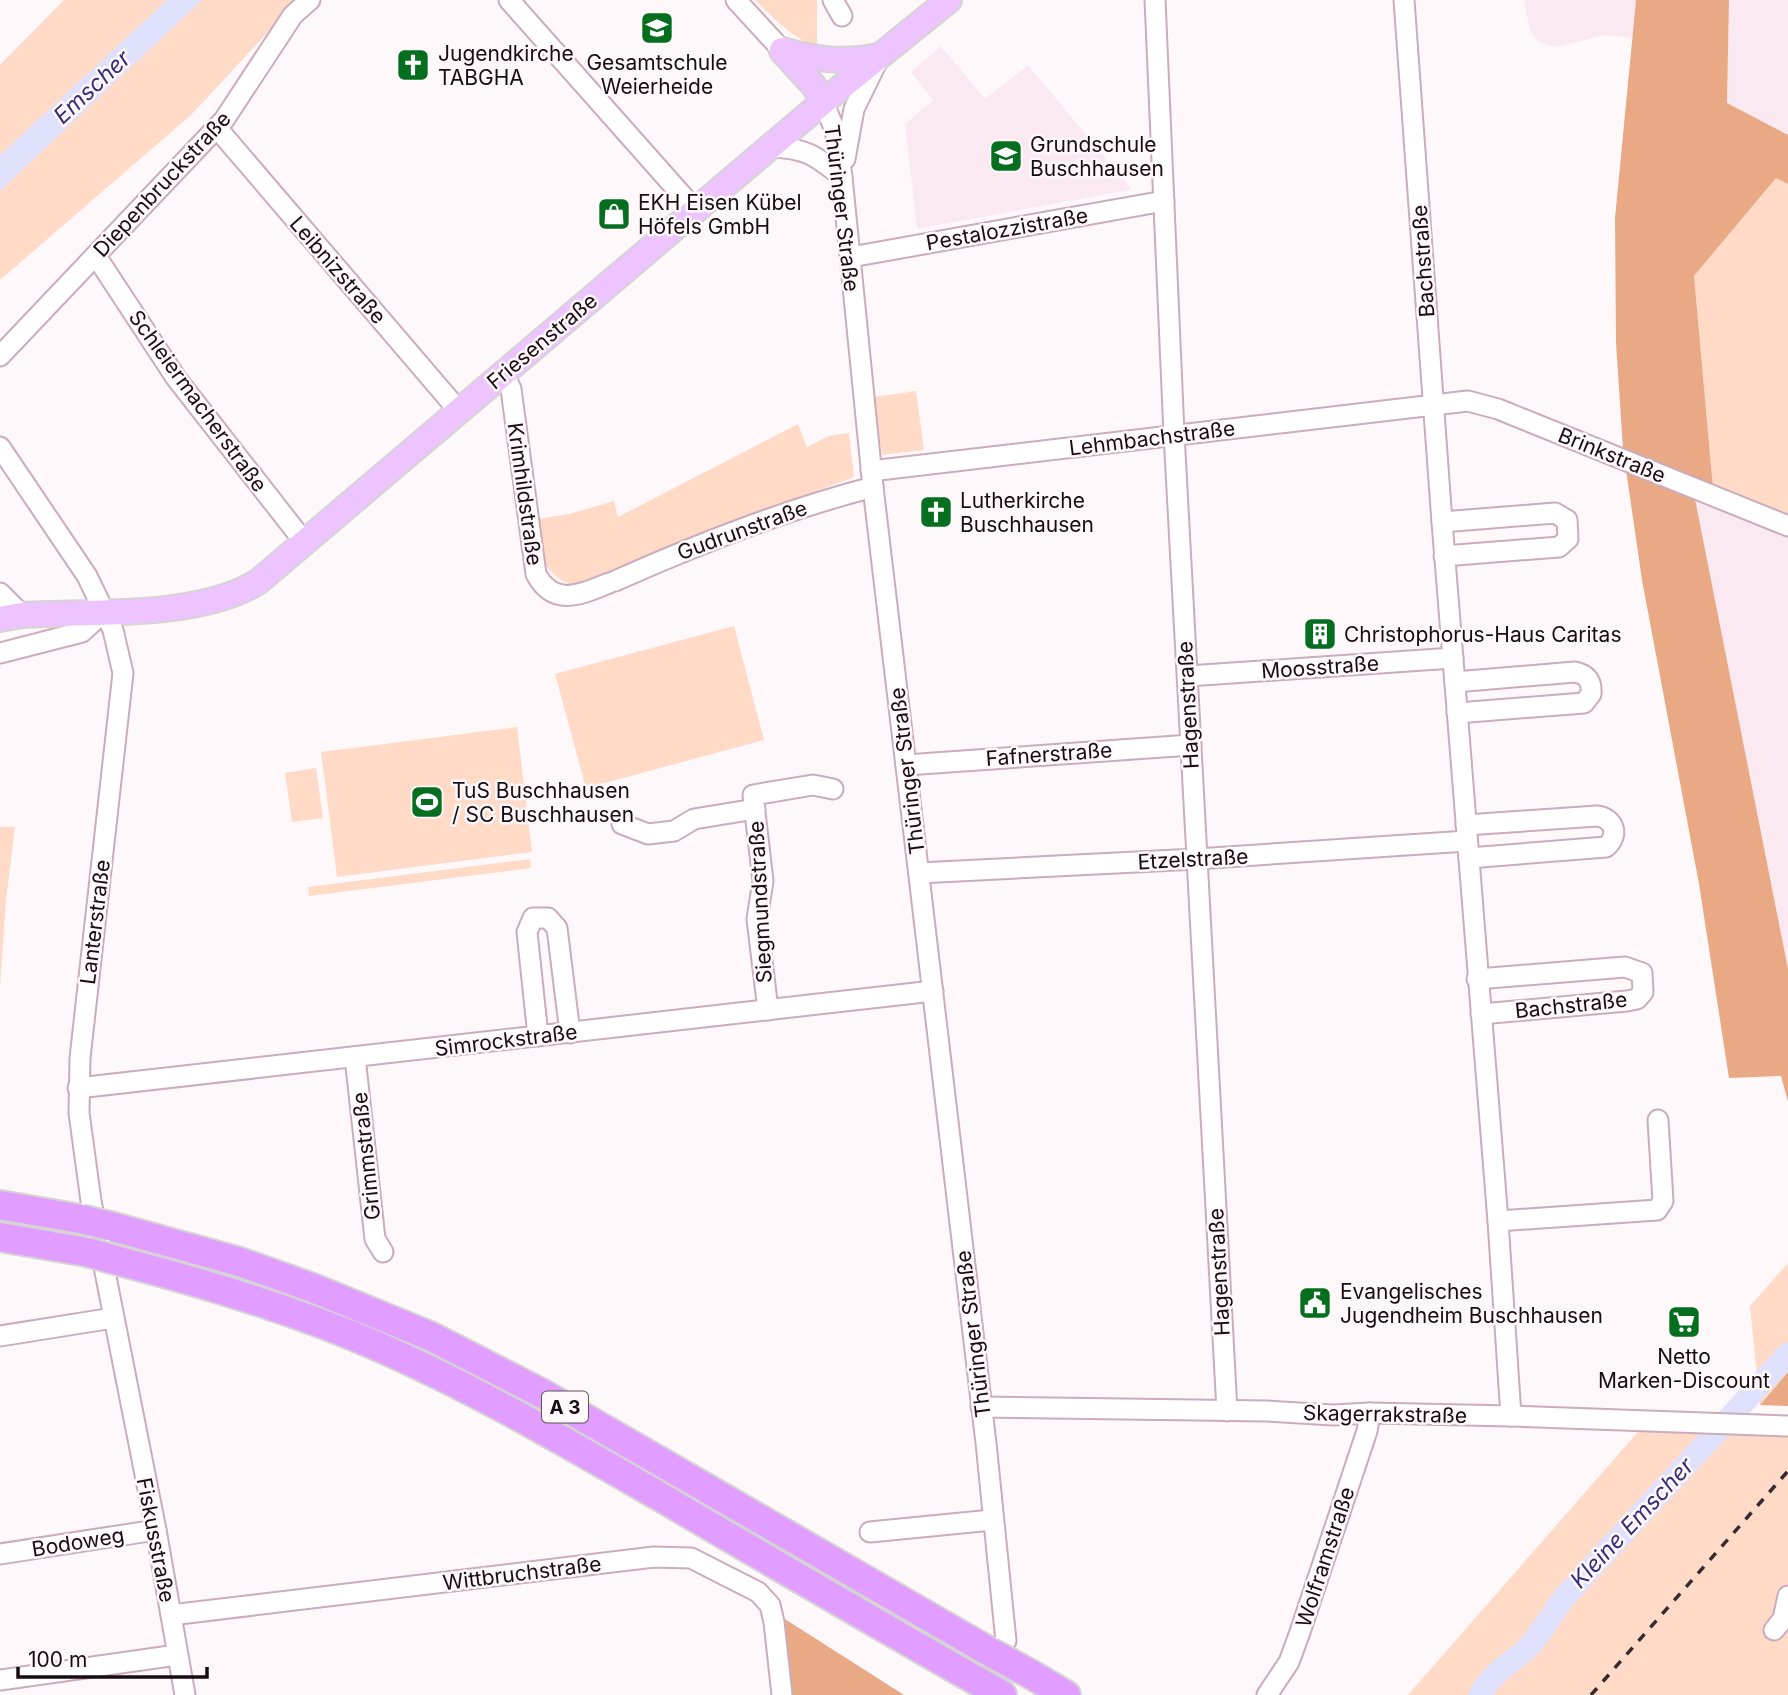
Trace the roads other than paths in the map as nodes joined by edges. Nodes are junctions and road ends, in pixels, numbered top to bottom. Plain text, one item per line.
1 (310, 0) edge
2 (509, 0) edge
3 (736, 0) edge
4 (949, 0) edge
5 (1155, 0) edge
6 (1404, 0) edge
7 (782, 50) junction
8 (880, 55) junction
9 (823, 102) junction
10 (218, 128) junction
11 (770, 148) junction
12 (842, 177) junction
13 (1164, 201) junction
14 (696, 211) junction
15 (96, 256) junction
16 (850, 257) junction
17 (0, 356) edge
18 (504, 374) junction
19 (1433, 404) junction
20 (459, 411) junction
21 (1174, 434) junction
22 (0, 447) edge
23 (872, 479) junction
24 (1442, 522) junction
25 (1788, 526) edge
26 (305, 543) junction
27 (1444, 556) junction
28 (612, 582) joint
29 (0, 593) edge
30 (105, 611) junction
31 (11, 617) edge
32 (0, 653) edge
33 (1453, 658) junction
34 (1188, 676) junction
35 (1455, 682) junction
36 (1457, 713) junction
37 (1191, 745) junction
38 (906, 765) junction
39 (833, 789) dead end
40 (754, 802) junction
41 (622, 824) dead end
42 (1467, 841) junction
43 (1196, 859) junction
44 (919, 873) junction
45 (1478, 979) junction
46 (933, 991) junction
47 (768, 1010) junction
48 (1481, 1014) junction
49 (570, 1033) junction
50 (538, 1036) junction
51 (355, 1057) junction
52 (78, 1088) junction
53 (1658, 1120) dead end
54 (0, 1205) edge
55 (1498, 1221) junction
56 (0, 1237) edge
57 (383, 1252) dead end
58 (113, 1318) junction
59 (0, 1336) edge
60 (981, 1407) junction
61 (1227, 1411) junction
62 (1370, 1413) junction
63 (1511, 1416) junction
64 (1788, 1426) edge
65 (134, 1427) joint
66 (992, 1520) junction
67 (156, 1530) junction
68 (870, 1531) dead end
69 (0, 1554) edge
70 (1788, 1596) edge
71 (171, 1615) junction
72 (1774, 1630) dead end
73 (998, 1647) junction
74 (177, 1655) junction
75 (0, 1680) edge
76 (997, 1692) edge
77 (185, 1695) edge
78 (782, 1695) edge
79 (1066, 1695) edge
80 (1267, 1695) edge

1 - 10 street, Diepenbruckstraße
2 - 14 street
3 - 7 street
4 - 8 main road, Friesenstraße
5 - 13 street, Hagenstraße
6 - 19 street, Bachstraße
7 - 8 main road
7 - 9 main road
8 - 9 main road, Friesenstraße
8 - 12 street
9 - 11 main road, Friesenstraße
9 - 12 street, Thüringer Straße
10 - 15 street, Diepenbruckstraße
10 - 20 street, Leibnizstraße
11 - 12 street
11 - 14 main road, Friesenstraße
12 - 16 street, Thüringer Straße
13 - 16 street, Pestalozzistraße
13 - 21 street, Hagenstraße
14 - 18 main road, Friesenstraße
15 - 17 street, Diepenbruckstraße
15 - 26 street, Schleiermacherstraße
16 - 23 street, Thüringer Straße
18 - 20 main road, Friesenstraße
18 - 28 street, Krimhildstraße
19 - 21 street, Lehmbachstraße
19 - 24 street, Bachstraße
19 - 25 street, Brinkstraße
20 - 26 main road, Friesenstraße
21 - 23 street, Lehmbachstraße
21 - 34 street, Hagenstraße
22 - 30 street, Lanterstraße
23 - 28 street, Gudrunstraße
23 - 38 street, Thüringer Straße
24 - 27 street, Bachstraße
24 - 27 street
26 - 30 main road, Friesenstraße
27 - 33 street, Bachstraße
29 - 31 street, Friesenstraße
30 - 31 main road, Friesenstraße
30 - 32 street
30 - 52 street, Lanterstraße
33 - 34 street, Moosstraße
33 - 35 street, Bachstraße
34 - 37 street, Hagenstraße
35 - 36 street, Bachstraße
35 - 36 street
36 - 42 street, Bachstraße
37 - 38 street, Fafnerstraße
37 - 43 street, Hagenstraße
38 - 44 street, Thüringer Straße
39 - 40 street
40 - 41 street
40 - 47 street, Siegmundstraße
42 - 42 street
42 - 43 street, Etzelstraße
42 - 45 street, Bachstraße
43 - 44 street, Etzelstraße
43 - 61 street, Hagenstraße
44 - 46 street, Thüringer Straße
45 - 48 street, Bachstraße
45 - 48 street, Bachstraße
46 - 47 street, Simrockstraße
46 - 60 street, Thüringer Straße
47 - 49 street, Simrockstraße
48 - 55 street, Bachstraße
49 - 50 street, Simrockstraße
49 - 50 street
50 - 51 street, Simrockstraße
51 - 52 street, Simrockstraße
51 - 57 street, Grimmstraße
52 - 58 street, Lanterstraße
53 - 55 street
54 - 73 highway, A 3, bridge
55 - 63 street, Bachstraße
56 - 76 highway, A 3, bridge
58 - 59 street
58 - 65 street, Lanterstraße
60 - 61 street, Skagerrakstraße
60 - 66 street, Thüringer Straße
61 - 62 street, Skagerrakstraße
62 - 63 street, Skagerrakstraße
62 - 80 street, Wolframstraße
63 - 64 street, Skagerrakstraße
65 - 67 street, Fiskusstraße
66 - 68 street
66 - 73 street, Thüringer Straße
67 - 69 street, Bodoweg
67 - 71 street, Fiskusstraße
70 - 72 street
71 - 74 street, Fiskusstraße
71 - 78 street, Wittbruchstraße
73 - 79 highway, A 3, bridge
74 - 75 street
74 - 77 street, Fiskusstraße

